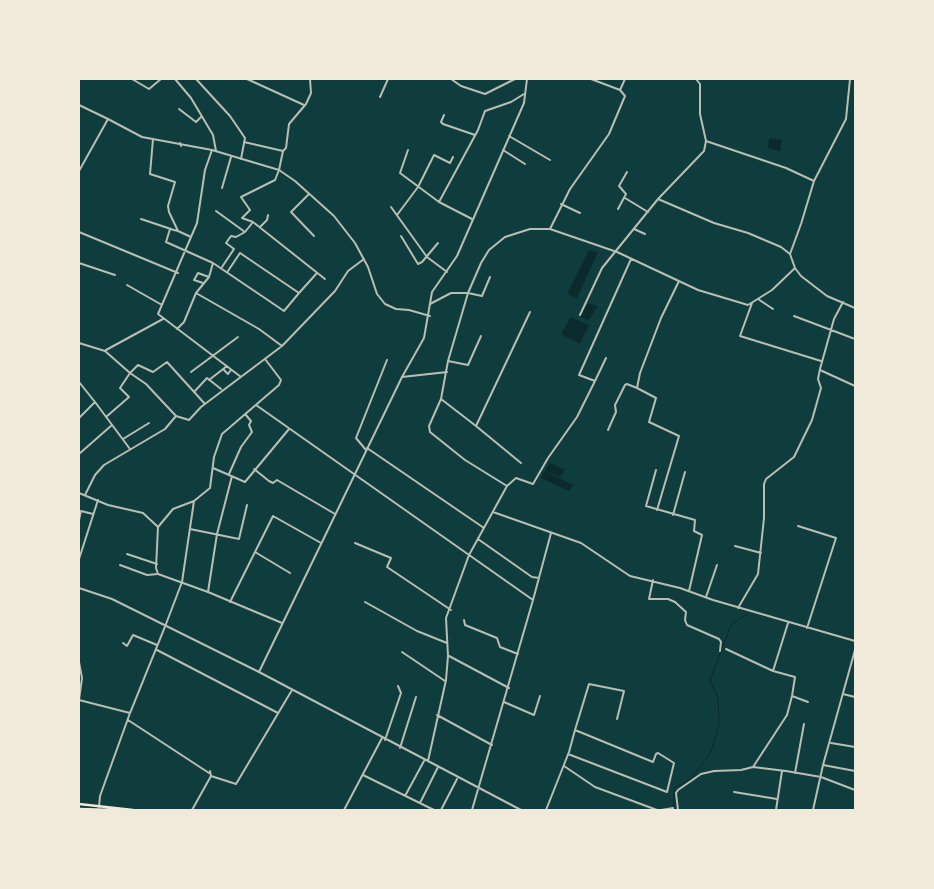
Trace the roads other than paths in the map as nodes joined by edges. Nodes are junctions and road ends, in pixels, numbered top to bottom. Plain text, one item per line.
1 (132, 79) edge
2 (161, 79) edge
3 (175, 79) edge
4 (196, 79) edge
5 (247, 79) edge
6 (310, 79) edge
7 (388, 79) edge
8 (451, 79) edge
9 (515, 79) edge
10 (527, 79) edge
11 (591, 79) edge
12 (625, 79) edge
13 (698, 79) edge
14 (850, 79) edge
15 (620, 90) junction
16 (525, 94) junction
17 (380, 97) dead end
18 (79, 104) edge
19 (304, 106) junction
20 (179, 109) dead end
21 (444, 115) dead end
22 (202, 117) junction
23 (108, 119) junction
24 (476, 135) junction
25 (509, 136) junction
26 (153, 139) junction
27 (706, 141) junction
28 (244, 142) junction
29 (212, 150) junction
30 (408, 150) dead end
31 (503, 150) junction
32 (216, 151) junction
33 (283, 151) junction
34 (231, 157) junction
35 (453, 157) dead end
36 (241, 159) junction
37 (550, 160) dead end
38 (525, 164) dead end
39 (278, 170) junction
40 (79, 171) edge
41 (628, 172) dead end
42 (814, 181) junction
43 (418, 187) junction
44 (222, 188) dead end
45 (309, 194) junction
46 (625, 198) junction
47 (658, 199) junction
48 (439, 202) junction
49 (561, 204) junction
50 (391, 207) dead end
51 (618, 209) dead end
52 (216, 211) dead end
53 (648, 212) junction
54 (580, 213) dead end
55 (268, 215) dead end
56 (397, 215) junction
57 (142, 219) dead end
58 (472, 219) junction
59 (253, 222) junction
60 (260, 227) junction
61 (550, 229) junction
62 (634, 229) junction
63 (178, 231) junction
64 (79, 232) edge
65 (245, 232) junction
66 (645, 234) dead end
67 (314, 236) dead end
68 (401, 236) dead end
69 (192, 237) junction
70 (438, 243) dead end
71 (187, 250) junction
72 (617, 252) junction
73 (790, 254) junction
74 (427, 257) junction
75 (364, 259) junction
76 (631, 259) junction
77 (79, 263) edge
78 (213, 263) junction
79 (795, 268) junction
80 (447, 272) junction
81 (178, 273) junction
82 (317, 273) junction
83 (115, 275) dead end
84 (209, 277) junction
85 (490, 277) dead end
86 (325, 279) dead end
87 (679, 281) junction
88 (203, 284) junction
89 (127, 285) dead end
90 (196, 293) junction
91 (468, 293) junction
92 (299, 294) junction
93 (758, 299) junction
94 (843, 302) junction
95 (752, 303) junction
96 (430, 304) junction
97 (162, 305) junction
98 (855, 308) edge
99 (772, 309) dead end
100 (530, 312) dead end
101 (580, 315) dead end
102 (430, 316) junction
103 (794, 316) dead end
104 (163, 319) junction
105 (177, 329) junction
106 (831, 331) junction
107 (480, 336) dead end
108 (238, 337) dead end
109 (855, 339) edge
110 (79, 343) edge
111 (282, 346) junction
112 (105, 350) junction
113 (212, 355) junction
114 (606, 358) dead end
115 (265, 360) junction
116 (387, 360) dead end
117 (448, 361) junction
118 (822, 361) junction
119 (227, 366) junction
120 (224, 370) junction
121 (232, 370) junction
122 (820, 370) junction
123 (191, 372) dead end
124 (447, 372) junction
125 (130, 373) junction
126 (241, 377) junction
127 (402, 377) junction
128 (209, 380) junction
129 (595, 381) junction
130 (79, 382) edge
131 (855, 386) edge
132 (637, 388) junction
133 (222, 390) junction
134 (194, 392) junction
135 (441, 399) junction
136 (95, 402) junction
137 (205, 404) junction
138 (256, 405) junction
139 (245, 414) junction
140 (176, 416) junction
141 (106, 417) junction
142 (79, 418) edge
143 (149, 423) dead end
144 (112, 425) junction
145 (476, 426) junction
146 (289, 430) junction
147 (608, 430) dead end
148 (123, 439) junction
149 (367, 449) junction
150 (129, 450) junction
151 (79, 454) edge
152 (521, 463) dead end
153 (213, 468) junction
154 (254, 469) junction
155 (656, 470) dead end
156 (686, 472) dead end
157 (229, 474) junction
158 (355, 475) junction
159 (232, 476) junction
160 (507, 486) junction
161 (79, 493) edge
162 (84, 495) junction
163 (98, 500) junction
164 (194, 502) junction
165 (247, 505) dead end
166 (657, 510) junction
167 (493, 512) junction
168 (93, 514) junction
169 (335, 514) junction
170 (673, 514) junction
171 (79, 520) edge
172 (798, 526) dead end
173 (158, 527) junction
174 (484, 528) junction
175 (190, 529) junction
176 (551, 533) junction
177 (217, 534) junction
178 (478, 539) junction
179 (354, 542) dead end
180 (321, 543) junction
181 (735, 546) dead end
182 (255, 552) junction
183 (761, 553) junction
184 (127, 554) dead end
185 (469, 555) junction
186 (79, 558) edge
187 (157, 564) junction
188 (120, 565) dead end
189 (718, 565) dead end
190 (290, 573) dead end
191 (158, 574) junction
192 (539, 578) junction
193 (653, 580) junction
194 (182, 582) junction
195 (79, 588) edge
196 (689, 591) junction
197 (208, 592) junction
198 (706, 597) junction
199 (533, 600) junction
200 (230, 602) junction
201 (365, 602) dead end
202 (738, 608) junction
203 (451, 610) junction
204 (464, 620) dead end
205 (282, 623) junction
206 (788, 623) junction
207 (166, 624) junction
208 (807, 629) junction
209 (855, 641) edge
210 (123, 643) dead end
211 (446, 643) junction
212 (157, 645) junction
213 (726, 649) dead end
214 (157, 650) junction
215 (855, 650) edge
216 (720, 651) dead end
217 (402, 652) dead end
218 (518, 654) junction
219 (448, 656) junction
220 (79, 662) edge
221 (773, 671) junction
222 (260, 672) junction
223 (445, 681) junction
224 (398, 686) dead end
225 (508, 688) junction
226 (292, 690) junction
227 (844, 694) junction
228 (540, 696) dead end
229 (792, 696) junction
230 (416, 697) dead end
231 (855, 697) edge
232 (79, 700) edge
233 (504, 702) junction
234 (808, 702) dead end
235 (130, 713) junction
236 (278, 713) junction
237 (438, 715) junction
238 (617, 719) dead end
239 (128, 720) junction
240 (804, 724) dead end
241 (575, 730) junction
242 (383, 739) junction
243 (831, 743) junction
244 (492, 745) junction
245 (400, 748) junction
246 (855, 748) edge
247 (568, 754) junction
248 (424, 760) junction
249 (428, 761) junction
250 (823, 765) junction
251 (564, 766) junction
252 (438, 767) junction
253 (753, 767) junction
254 (782, 771) junction
255 (855, 771) edge
256 (210, 773) junction
257 (795, 773) junction
258 (362, 774) junction
259 (458, 778) junction
260 (821, 778) junction
261 (480, 789) junction
262 (855, 790) edge
263 (734, 792) dead end
264 (405, 796) junction
265 (777, 799) junction
266 (420, 803) junction
267 (79, 804) edge
268 (99, 807) junction
269 (79, 809) edge
270 (106, 810) edge
271 (114, 810) edge
272 (133, 810) edge
273 (192, 810) edge
274 (344, 810) edge
275 (434, 810) edge
276 (441, 810) edge
277 (472, 810) edge
278 (521, 810) edge
279 (546, 810) edge
280 (657, 810) edge
281 (661, 810) edge
282 (673, 810) edge
283 (678, 810) edge
284 (776, 810) edge
285 (813, 810) edge

1 - 2 street
3 - 22 street
4 - 28 street
5 - 19 street
6 - 19 street
7 - 17 street
8 - 9 street
10 - 16 street
11 - 15 street
12 - 15 street
13 - 27 street
14 - 42 street
15 - 49 street
16 - 24 street
16 - 25 street
18 - 23 street
19 - 33 street
20 - 22 street
21 - 24 street
22 - 32 street
23 - 26 street
23 - 40 street
24 - 48 street
25 - 31 street
25 - 37 street
26 - 29 street
26 - 63 street
27 - 42 street
27 - 47 street
28 - 33 street
28 - 36 street
29 - 32 street
29 - 69 street
30 - 43 street
31 - 38 street
31 - 58 street
32 - 34 street
33 - 39 street
34 - 36 street
34 - 44 street
35 - 43 street
36 - 39 street
39 - 45 street
39 - 59 street
41 - 46 street
42 - 73 street
43 - 48 street
43 - 56 street
45 - 67 street
45 - 75 street
46 - 51 street
46 - 53 street
47 - 53 street
47 - 73 street
48 - 58 street
49 - 54 street
49 - 61 street
50 - 56 street
52 - 65 street
53 - 62 street
55 - 60 street
56 - 74 street
57 - 63 street
58 - 80 street
59 - 60 street
59 - 65 street
60 - 82 street
61 - 72 street
61 - 91 street
62 - 66 street
62 - 72 street
63 - 69 street
63 - 71 street
64 - 81 street
65 - 92 street
68 - 74 street
69 - 71 street
70 - 74 street
71 - 78 street
71 - 81 street
72 - 76 street
72 - 101 street
73 - 79 street
74 - 80 street
75 - 102 street
75 - 111 street
76 - 87 street
76 - 129 street
77 - 83 street
78 - 84 street
78 - 92 street
79 - 93 street
79 - 94 street
80 - 96 street
81 - 97 street
82 - 86 street
82 - 92 street
84 - 88 street
84 - 88 street
85 - 91 street
87 - 95 street
87 - 132 street
88 - 90 street
89 - 97 street
90 - 105 street
90 - 111 street
91 - 96 street
91 - 117 street
93 - 95 street
93 - 99 street
94 - 98 street
94 - 106 street
95 - 118 street
96 - 102 street
97 - 104 street
100 - 145 street
102 - 127 street
103 - 106 street
104 - 105 street
104 - 112 street
105 - 113 street
106 - 109 street
106 - 118 street
107 - 117 street
108 - 113 street
110 - 112 street
111 - 115 street
112 - 125 street
113 - 119 street
113 - 123 street
114 - 129 street
115 - 126 street
115 - 138 street
116 - 149 street
117 - 124 street
118 - 122 street
119 - 120 street
119 - 121 street
120 - 121 street
120 - 128 street
121 - 126 street
122 - 131 street
122 - 183 street
124 - 127 street
124 - 135 street
125 - 134 street
125 - 140 street
125 - 141 street
126 - 133 street
127 - 149 street
128 - 133 street
128 - 134 street
129 - 160 street
130 - 136 street
132 - 147 street
132 - 166 street
133 - 137 street
134 - 137 street
135 - 145 street
135 - 160 street
136 - 141 street
136 - 142 street
137 - 140 street
138 - 139 street
138 - 146 street
139 - 153 street
139 - 157 street
140 - 150 street
141 - 144 street
143 - 148 street
144 - 148 street
144 - 151 street
145 - 152 street
146 - 154 street
146 - 158 street
148 - 150 street
149 - 158 street
149 - 174 street
150 - 162 street
153 - 157 street
153 - 164 street
154 - 159 street
154 - 169 street
155 - 166 street
156 - 170 street
157 - 159 street
158 - 169 street
158 - 185 street
159 - 177 street
160 - 167 street
161 - 162 street
162 - 163 street
163 - 168 street
163 - 173 street
164 - 173 street
164 - 175 street
165 - 177 street
166 - 170 street
167 - 174 street
167 - 176 street
168 - 171 street
168 - 186 street
169 - 180 street
170 - 196 street
172 - 208 street
173 - 187 street
174 - 178 street
175 - 177 street
175 - 194 street
176 - 192 street
176 - 193 street
177 - 197 street
178 - 185 street
178 - 192 street
179 - 203 street
180 - 182 street
180 - 205 street
181 - 183 street
182 - 190 street
182 - 200 street
183 - 202 street
184 - 187 street
185 - 199 street
185 - 203 street
187 - 191 street
188 - 191 street
189 - 198 street
191 - 194 street
192 - 199 street
193 - 196 street
193 - 216 street
194 - 197 street
194 - 207 street
195 - 207 street
196 - 198 street
197 - 200 street
198 - 202 street
199 - 218 street
200 - 205 street
201 - 211 street
202 - 206 street
203 - 211 street
204 - 218 street
205 - 222 street
206 - 208 street
206 - 221 street
207 - 212 street
207 - 222 street
208 - 209 street
210 - 212 street
211 - 219 street
212 - 214 street
213 - 221 street
214 - 235 street
214 - 236 street
215 - 227 street
217 - 223 street
218 - 225 street
219 - 223 street
219 - 225 street
220 - 232 street
221 - 229 street
222 - 226 street
223 - 237 street
224 - 242 street
225 - 233 street
226 - 236 street
226 - 242 street
227 - 231 street
227 - 243 street
228 - 233 street
229 - 234 street
229 - 253 street
230 - 245 street
232 - 235 street
233 - 244 street
235 - 239 street
236 - 256 street
237 - 244 street
237 - 249 street
238 - 241 street
239 - 256 street
239 - 268 street
240 - 257 street
241 - 247 street
241 - 247 street
242 - 245 street
242 - 258 street
243 - 246 street
243 - 250 street
244 - 261 street
245 - 248 street
247 - 251 street
248 - 249 street
248 - 264 street
249 - 252 street
250 - 255 street
250 - 260 street
251 - 279 street
251 - 280 street
252 - 259 street
252 - 266 street
253 - 254 street
253 - 283 street
254 - 257 street
254 - 265 street
256 - 273 street
257 - 260 street
258 - 264 street
258 - 274 street
259 - 261 street
259 - 276 street
260 - 262 street
260 - 285 street
261 - 277 street
261 - 278 street
263 - 265 street
264 - 266 street
265 - 284 street
266 - 275 street
267 - 268 main road
268 - 269 main road
268 - 270 main road
268 - 272 main road
270 - 271 main road
281 - 282 street

